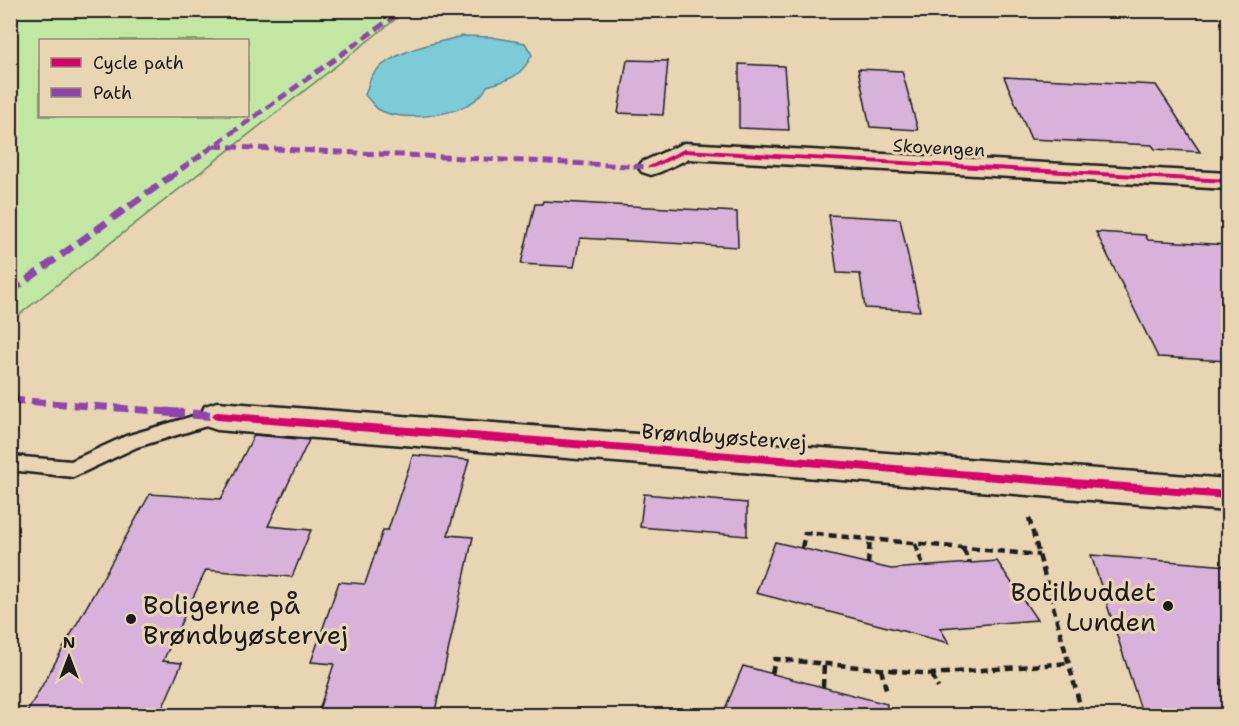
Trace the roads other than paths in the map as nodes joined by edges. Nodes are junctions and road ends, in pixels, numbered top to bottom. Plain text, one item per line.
1 (651, 167) dead end
2 (1228, 181) edge
3 (218, 416) joint
4 (10, 463) edge
5 (1228, 495) edge

1 - 2 street, Skovengen
3 - 4 lane
3 - 5 street, Brøndbyøstervej

